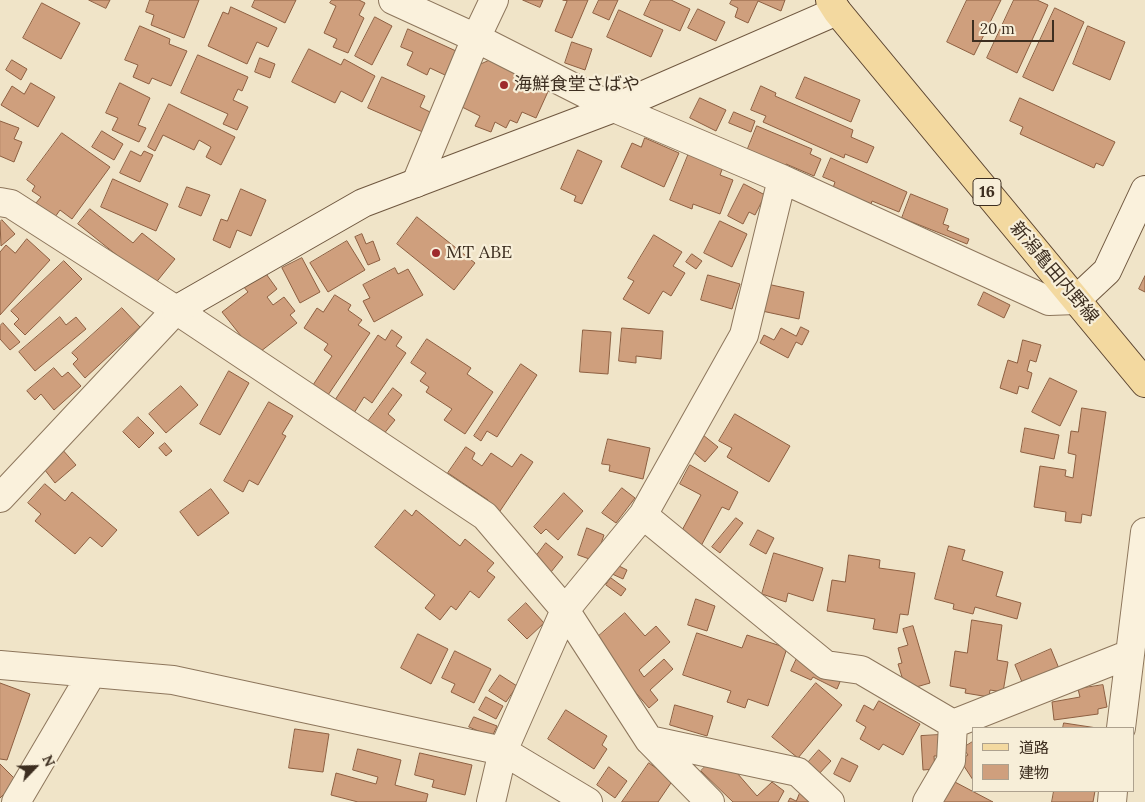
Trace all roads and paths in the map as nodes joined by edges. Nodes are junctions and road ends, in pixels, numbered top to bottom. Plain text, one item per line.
1 (394, 0) edge
2 (494, 0) edge
3 (834, 5) edge
4 (476, 38) junction
5 (614, 108) junction
6 (782, 179) junction
7 (416, 183) junction
8 (1145, 190) edge
9 (0, 202) edge
10 (1076, 300) junction
11 (176, 310) junction
12 (1145, 383) edge
13 (0, 498) edge
14 (643, 515) junction
15 (1145, 532) edge
16 (565, 610) junction
17 (1130, 654) junction
18 (0, 665) edge
19 (92, 674) junction
20 (953, 724) junction
21 (1121, 727) edge
22 (649, 740) junction
23 (503, 751) junction
24 (16, 802) edge
25 (491, 802) edge
26 (588, 802) edge
27 (710, 802) edge
28 (830, 802) edge
29 (927, 802) edge

1 - 4 street
2 - 4 street
3 - 5 street
3 - 10 main road, 新潟亀田内野線 / 16
4 - 5 street
4 - 7 street
5 - 6 street
5 - 7 street
6 - 10 street
6 - 14 street
7 - 11 street
8 - 10 street
9 - 11 street
10 - 12 main road, 新潟亀田内野線 / 16
11 - 13 street
11 - 16 street
14 - 16 street
14 - 20 street
15 - 17 street
16 - 22 street
16 - 23 street
17 - 20 street
17 - 21 street
18 - 19 street
19 - 23 street
19 - 24 street
20 - 29 street
22 - 27 street
22 - 28 street
23 - 25 street
23 - 26 street

